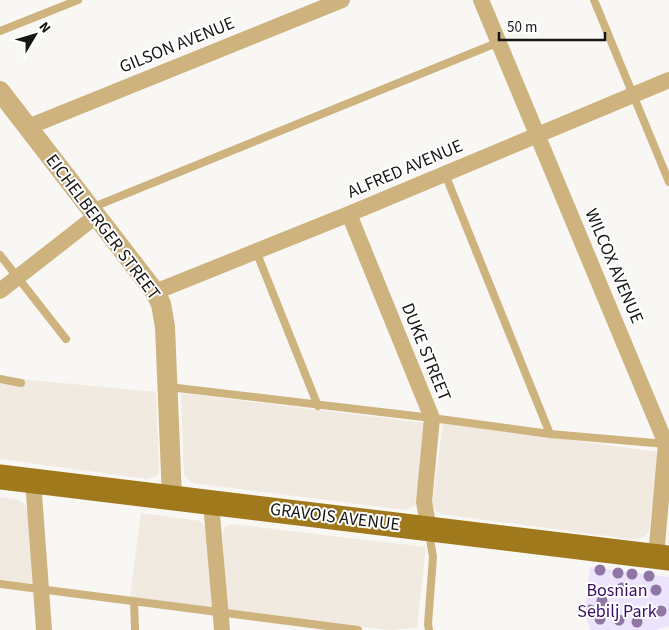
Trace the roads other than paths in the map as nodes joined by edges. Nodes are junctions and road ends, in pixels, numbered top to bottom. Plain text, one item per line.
1 (78, 0) edge
2 (342, 0) edge
3 (481, 0) edge
4 (594, 0) edge
5 (0, 31) edge
6 (499, 42) junction
7 (669, 80) edge
8 (0, 91) edge
9 (633, 95) junction
10 (28, 127) junction
11 (538, 135) junction
12 (445, 174) junction
13 (669, 182) edge
14 (93, 212) junction
15 (349, 214) junction
16 (256, 251) junction
17 (0, 255) edge
18 (18, 277) junction
19 (0, 291) edge
20 (154, 292) junction
21 (66, 339) dead end
22 (0, 379) edge
23 (21, 383) dead end
24 (167, 387) junction
25 (318, 406) junction
26 (432, 418) junction
27 (550, 434) junction
28 (666, 444) junction
29 (0, 477) edge
30 (33, 480) junction
31 (172, 498) junction
32 (211, 503) junction
33 (665, 507) edge
34 (429, 528) junction
35 (663, 557) edge
36 (0, 584) edge
37 (41, 590) junction
38 (134, 602) junction
39 (220, 613) junction
40 (324, 628) edge
41 (44, 630) edge
42 (135, 630) edge
43 (222, 630) edge
44 (358, 630) edge
45 (430, 630) edge

1 - 5 lane
2 - 10 street, GILSON AVENUE
3 - 6 street, WILCOX AVENUE
4 - 9 lane
6 - 11 street, WILCOX AVENUE
6 - 14 lane
7 - 9 street, ALFRED AVENUE
8 - 10 street, EICHELBERGER STREET
9 - 11 street, ALFRED AVENUE
9 - 13 lane
10 - 14 street, EICHELBERGER STREET
11 - 12 street, ALFRED AVENUE
11 - 28 street, WILCOX AVENUE
12 - 15 street, ALFRED AVENUE
12 - 27 lane
14 - 18 street
14 - 20 street, EICHELBERGER STREET
15 - 16 street, ALFRED AVENUE
15 - 26 street, DUKE STREET
16 - 20 street, ALFRED AVENUE
16 - 25 lane
17 - 18 lane
18 - 19 street
18 - 21 lane
20 - 24 street, EICHELBERGER STREET
22 - 23 lane
24 - 25 lane
24 - 31 street, EICHELBERGER STREET
25 - 26 lane
26 - 27 lane
26 - 34 street, DUKE STREET
27 - 28 lane
28 - 33 street, WILCOX AVENUE
29 - 30 main road, GRAVOIS AVENUE
30 - 31 main road, GRAVOIS AVENUE
30 - 37 street
31 - 32 main road, GRAVOIS AVENUE
32 - 34 main road, GRAVOIS AVENUE
32 - 39 street
33 - 35 street, WILCOX AVENUE
34 - 35 main road, GRAVOIS AVENUE
34 - 45 lane, DUKE STREET
36 - 37 lane
37 - 38 lane
37 - 41 street
38 - 39 lane
38 - 42 lane
39 - 40 lane
39 - 43 street
40 - 44 lane

